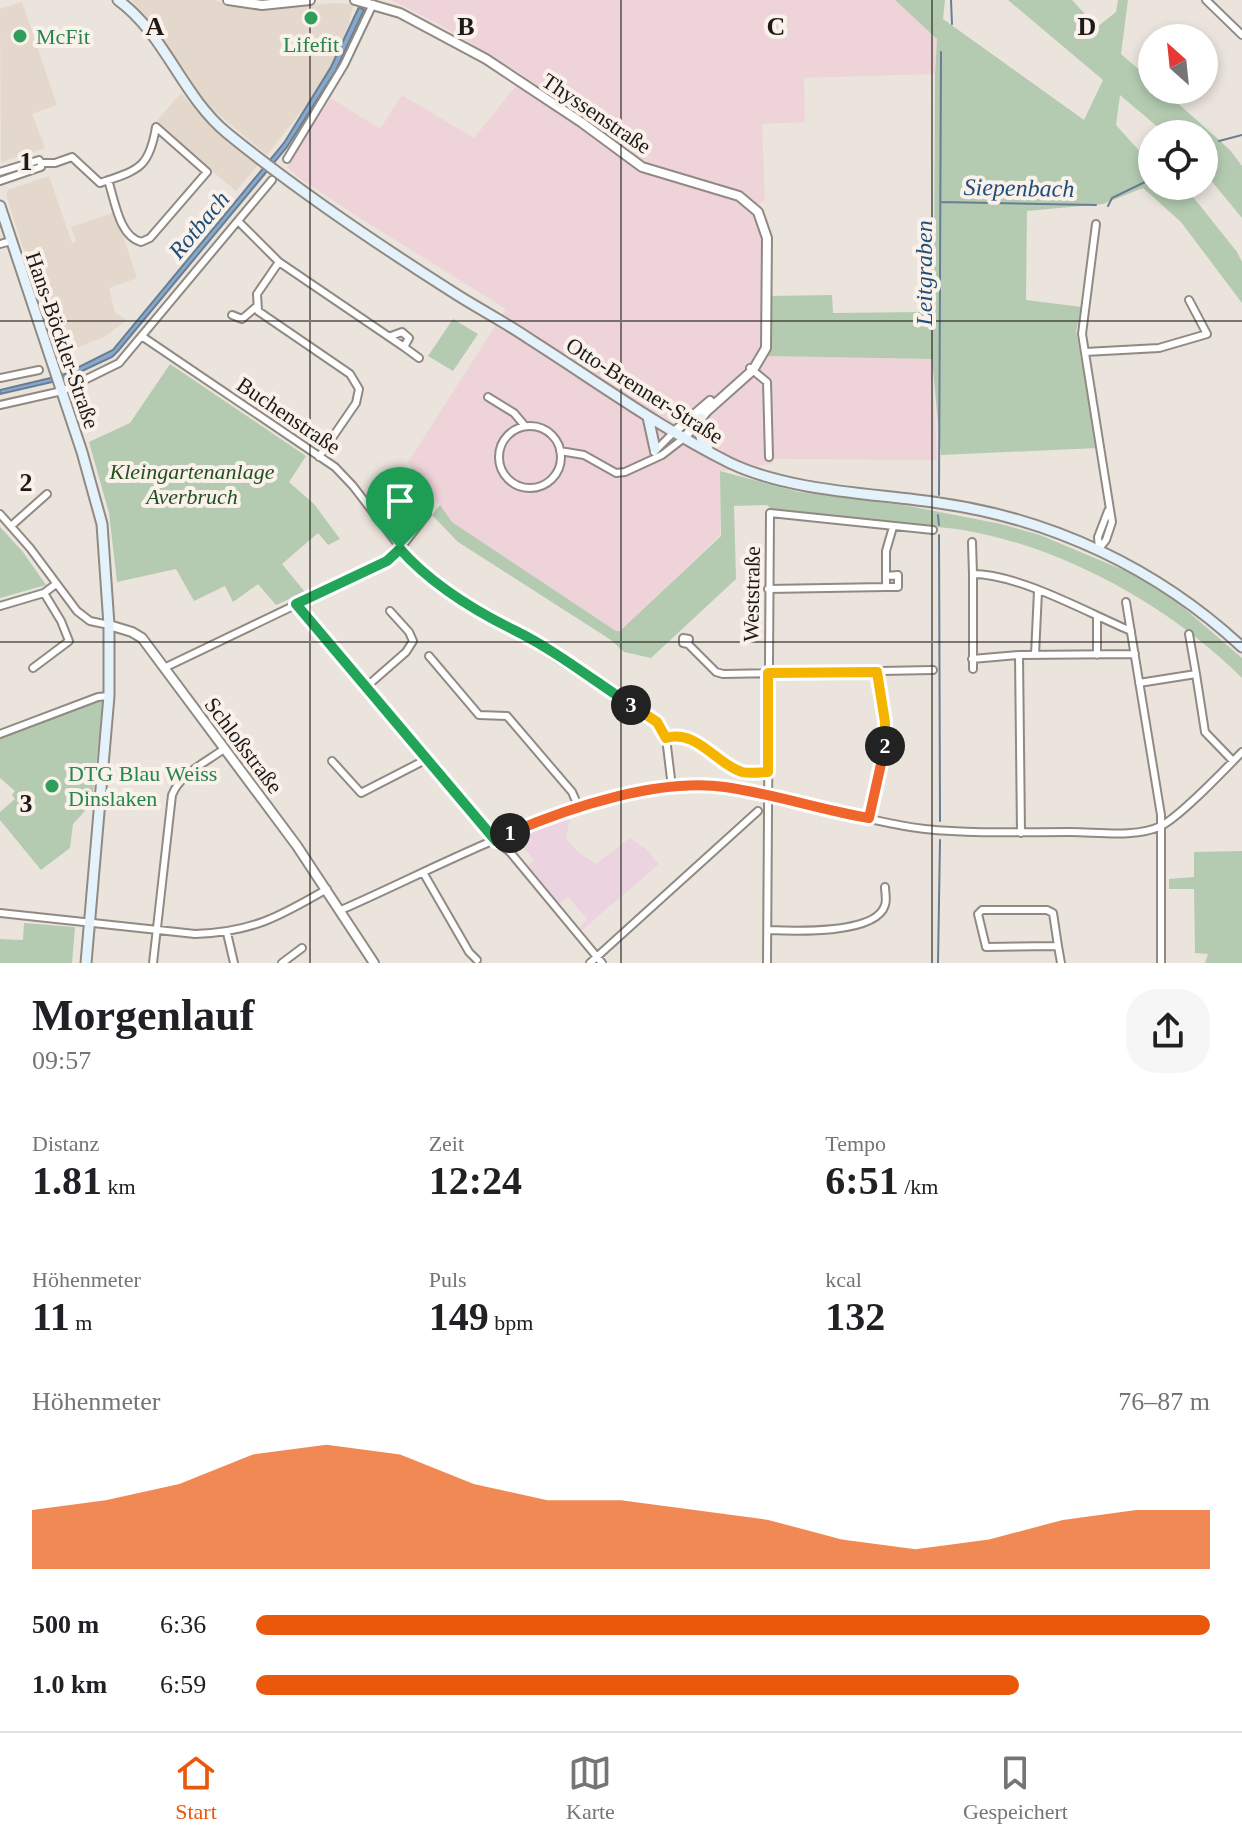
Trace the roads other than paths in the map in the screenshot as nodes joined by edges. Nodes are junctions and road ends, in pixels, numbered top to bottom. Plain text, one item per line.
1 (118, 0) edge
2 (228, 0) edge
3 (310, 0) edge
4 (355, 0) edge
5 (1206, 0) edge
6 (373, 4) junction
7 (1242, 35) edge
8 (287, 159) dead end
9 (40, 163) junction
10 (270, 171) junction
11 (0, 172) edge
12 (108, 180) junction
13 (0, 181) edge
14 (0, 206) edge
15 (238, 221) junction
16 (1096, 224) dead end
17 (11, 241) junction
18 (0, 244) edge
19 (279, 262) junction
20 (1189, 300) dead end
21 (256, 307) junction
22 (232, 315) dead end
23 (391, 336) junction
24 (143, 337) junction
25 (404, 347) junction
26 (1085, 352) junction
27 (419, 358) dead end
28 (752, 369) junction
29 (39, 370) dead end
30 (0, 378) edge
31 (60, 388) junction
32 (488, 397) dead end
33 (0, 405) edge
34 (648, 417) junction
35 (701, 418) junction
36 (525, 426) junction
37 (674, 432) junction
38 (684, 438) junction
39 (560, 451) junction
40 (710, 452) junction
41 (653, 454) junction
42 (319, 457) junction
43 (769, 457) dead end
44 (47, 494) dead end
45 (0, 514) edge
46 (427, 514) dead end
47 (11, 526) junction
48 (893, 527) junction
49 (933, 530) dead end
50 (972, 542) dead end
51 (400, 549) junction
52 (1099, 549) junction
53 (973, 574) junction
54 (983, 574) junction
55 (886, 576) junction
56 (56, 584) junction
57 (973, 584) junction
58 (886, 587) junction
59 (768, 589) junction
60 (1038, 591) junction
61 (44, 593) junction
62 (1126, 602) dead end
63 (296, 604) junction
64 (0, 606) edge
65 (390, 611) dead end
66 (1097, 617) junction
67 (109, 625) junction
68 (1131, 631) junction
69 (1189, 634) dead end
70 (688, 644) dead end
71 (1242, 647) edge
72 (1135, 654) junction
73 (1019, 655) junction
74 (1035, 655) junction
75 (1097, 655) junction
76 (429, 656) dead end
77 (972, 659) junction
78 (33, 668) dead end
79 (164, 668) junction
80 (973, 669) dead end
81 (933, 670) dead end
82 (877, 672) junction
83 (768, 673) junction
84 (1196, 674) junction
85 (1139, 683) junction
86 (366, 687) junction
87 (109, 696) junction
88 (0, 734) edge
89 (666, 738) junction
90 (224, 749) junction
91 (1242, 752) edge
92 (427, 759) junction
93 (332, 761) dead end
94 (1233, 761) junction
95 (768, 772) junction
96 (672, 787) junction
97 (768, 795) junction
98 (579, 808) junction
99 (758, 811) dead end
100 (869, 818) junction
101 (1161, 826) junction
102 (1021, 833) junction
103 (496, 841) junction
104 (424, 874) junction
105 (885, 887) dead end
106 (327, 889) junction
107 (341, 910) junction
108 (0, 913) edge
109 (90, 922) junction
110 (157, 929) junction
111 (768, 930) junction
112 (227, 933) junction
113 (1058, 946) junction
114 (302, 948) dead end
115 (477, 960) dead end
116 (600, 961) edge
117 (86, 963) edge
118 (153, 963) edge
119 (234, 963) edge
120 (282, 963) edge
121 (374, 963) edge
122 (590, 963) edge
123 (767, 963) edge
124 (1061, 963) edge
125 (1161, 963) edge

1 - 10 main road, Otto-Brenner-Straße
2 - 3 street
4 - 6 street, Thyssenstraße
5 - 7 street
6 - 8 street
6 - 28 street, Thyssenstraße
9 - 11 street
9 - 12 street
9 - 13 street
10 - 15 street
10 - 34 main road, Otto-Brenner-Straße
12 - 12 street
14 - 17 main road, Hans-Böckler-Straße
15 - 19 street
15 - 24 street
16 - 26 street
17 - 18 street
17 - 31 main road, Hans-Böckler-Straße
19 - 21 street
19 - 23 street
20 - 26 street
21 - 22 street
21 - 42 street
23 - 25 street
23 - 25 street
24 - 31 street
24 - 42 street, Buchenstraße
25 - 27 street
26 - 52 street
28 - 35 street, Thyssenstraße
28 - 37 street, Thyssenstraße
28 - 43 street
29 - 30 street
31 - 33 street
31 - 67 main road, Hans-Böckler-Straße
32 - 36 street
34 - 37 main road, Otto-Brenner-Straße
34 - 41 main road
35 - 38 street, Thyssenstraße
35 - 40 main road
36 - 39 street
36 - 39 street
37 - 38 main road, Otto-Brenner-Straße
37 - 41 street
38 - 40 main road, Otto-Brenner-Straße
38 - 41 street
39 - 41 street
40 - 52 main road, Otto-Brenner-Straße
42 - 51 street, Buchenstraße
44 - 47 street
45 - 47 street, Schloßstraße
46 - 51 street
47 - 56 street, Schloßstraße
48 - 49 street
48 - 55 street
48 - 59 street, Weststraße
50 - 53 street
51 - 63 street
51 - 89 street, Buchenstraße
52 - 71 main road, Otto-Brenner-Straße
53 - 54 street
53 - 57 street
54 - 57 street
54 - 60 street
55 - 58 street
55 - 58 street
56 - 61 street
56 - 67 street, Schloßstraße
57 - 77 street
58 - 59 street
59 - 83 street, Weststraße
60 - 66 street
60 - 74 street
61 - 64 street
61 - 78 street
62 - 68 street
63 - 79 street
63 - 86 street
65 - 86 street
66 - 68 street
66 - 75 street
67 - 79 street, Schloßstraße
67 - 87 main road, Hans-Böckler-Straße
68 - 72 street
69 - 84 street
70 - 83 street
72 - 75 street
72 - 85 street
73 - 74 street
73 - 77 street
73 - 102 street
74 - 75 street
76 - 98 street
77 - 80 street
79 - 90 street, Schloßstraße
81 - 82 street
82 - 83 street
82 - 100 street
83 - 95 street, Weststraße
84 - 85 street
84 - 94 street
85 - 101 street
86 - 92 street
87 - 88 street
87 - 109 main road, Hans-Böckler-Straße
89 - 95 street
89 - 96 street
90 - 106 street, Schloßstraße
90 - 110 street
91 - 94 street
92 - 93 street
92 - 103 street
94 - 101 street
95 - 97 street, Weststraße
96 - 97 street
96 - 98 street
97 - 100 street
97 - 111 street, Weststraße
98 - 103 street
99 - 116 street
100 - 102 street
101 - 102 street
101 - 125 street
103 - 104 street
103 - 116 street
104 - 107 street
104 - 115 street
105 - 111 street
106 - 107 street, Schloßstraße
106 - 112 street
107 - 121 street, Schloßstraße
108 - 109 street
109 - 110 street
109 - 117 main road, Hans-Böckler-Straße
110 - 112 street
110 - 118 street
111 - 123 street, Weststraße
112 - 119 street
113 - 113 street
113 - 124 street
114 - 120 street
116 - 122 street

